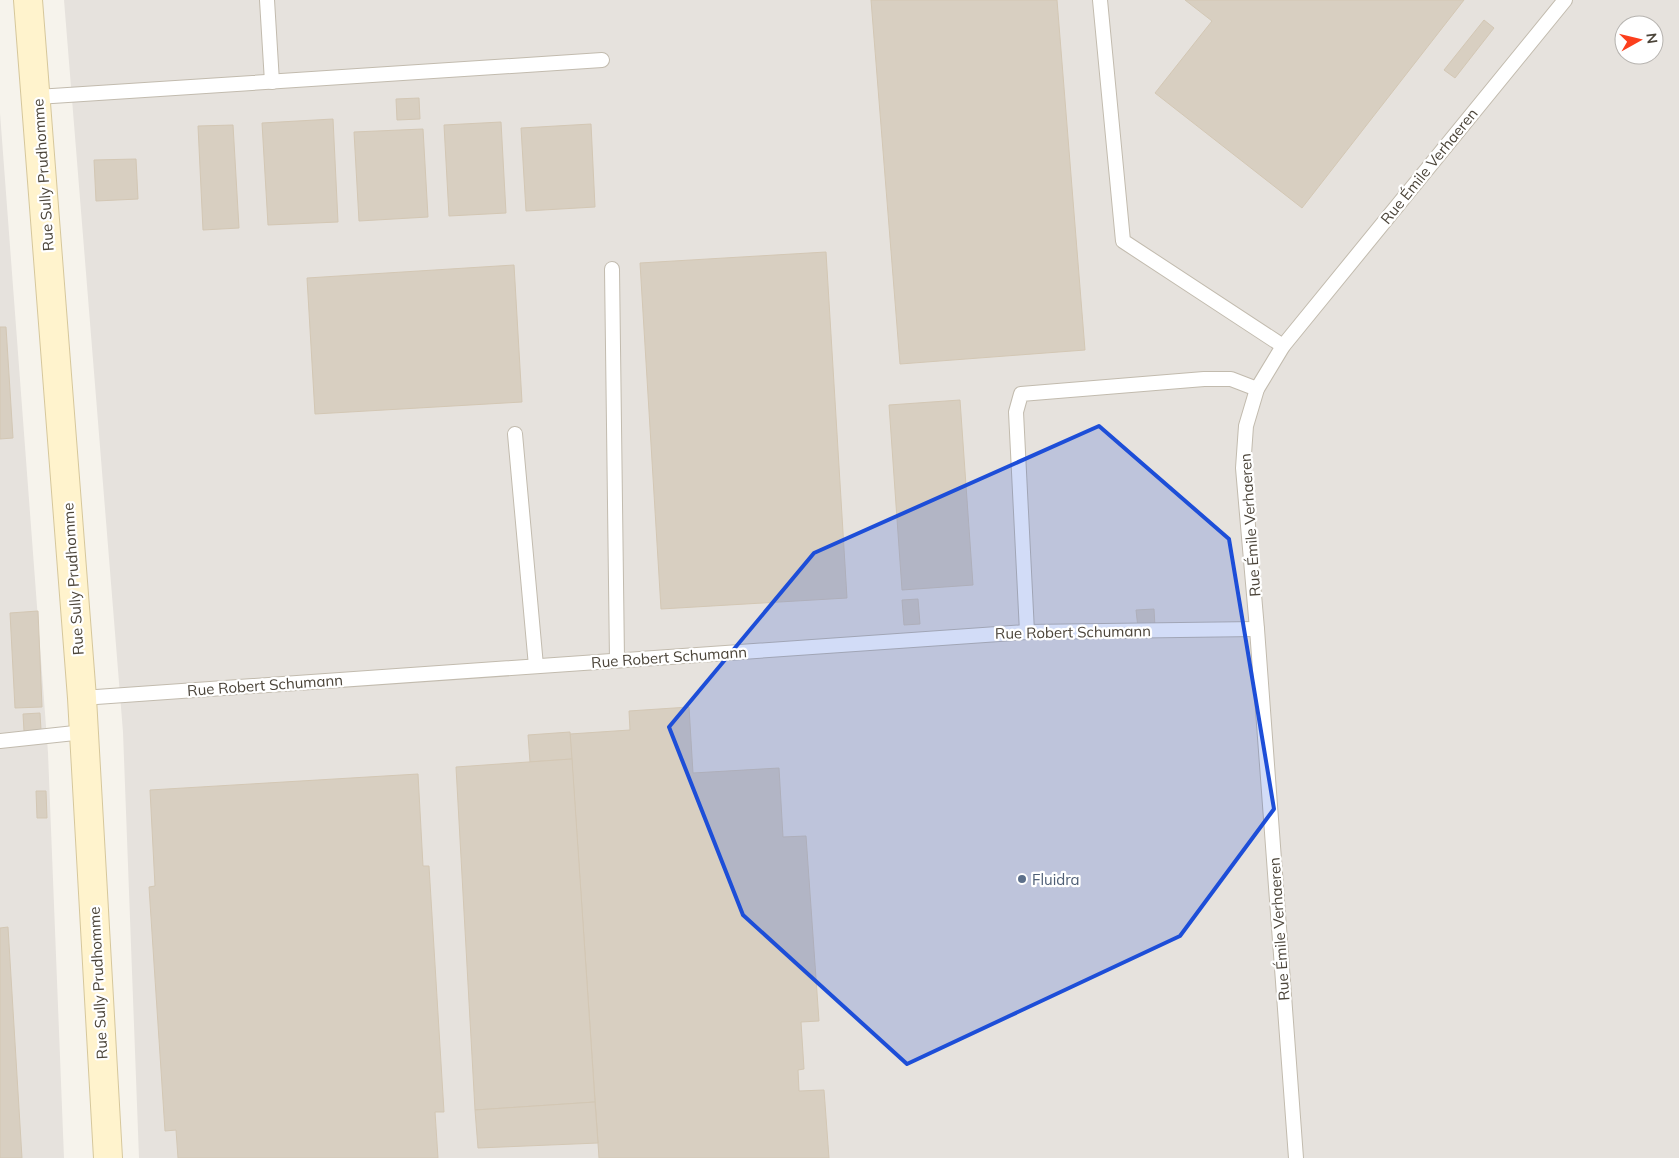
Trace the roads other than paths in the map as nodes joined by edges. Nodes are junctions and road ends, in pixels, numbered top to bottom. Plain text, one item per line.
1 (28, 0) edge
2 (267, 0) edge
3 (1100, 0) edge
4 (1565, 0) edge
5 (602, 60) dead end
6 (272, 82) junction
7 (37, 97) junction
8 (612, 269) dead end
9 (1283, 346) junction
10 (1257, 389) junction
11 (515, 434) dead end
12 (1257, 630) junction
13 (1027, 632) junction
14 (617, 660) junction
15 (536, 666) junction
16 (82, 698) junction
17 (84, 732) junction
18 (0, 741) edge
19 (108, 1158) edge
20 (1296, 1158) edge

1 - 7 street, Rue Sully Prudhomme
2 - 6 lane
3 - 9 lane
4 - 9 lane, Rue Émile Verhaeren
5 - 6 lane
6 - 7 lane
7 - 16 street, Rue Sully Prudhomme
8 - 14 lane
9 - 10 lane, Rue Émile Verhaeren
10 - 12 lane, Rue Émile Verhaeren
10 - 13 lane
11 - 15 lane
12 - 13 lane, Rue Robert Schumann
12 - 20 lane, Rue Émile Verhaeren
13 - 14 lane, Rue Robert Schumann
14 - 15 lane, Rue Robert Schumann
15 - 16 lane, Rue Robert Schumann
16 - 17 street, Rue Sully Prudhomme
17 - 18 lane
17 - 19 street, Rue Sully Prudhomme

